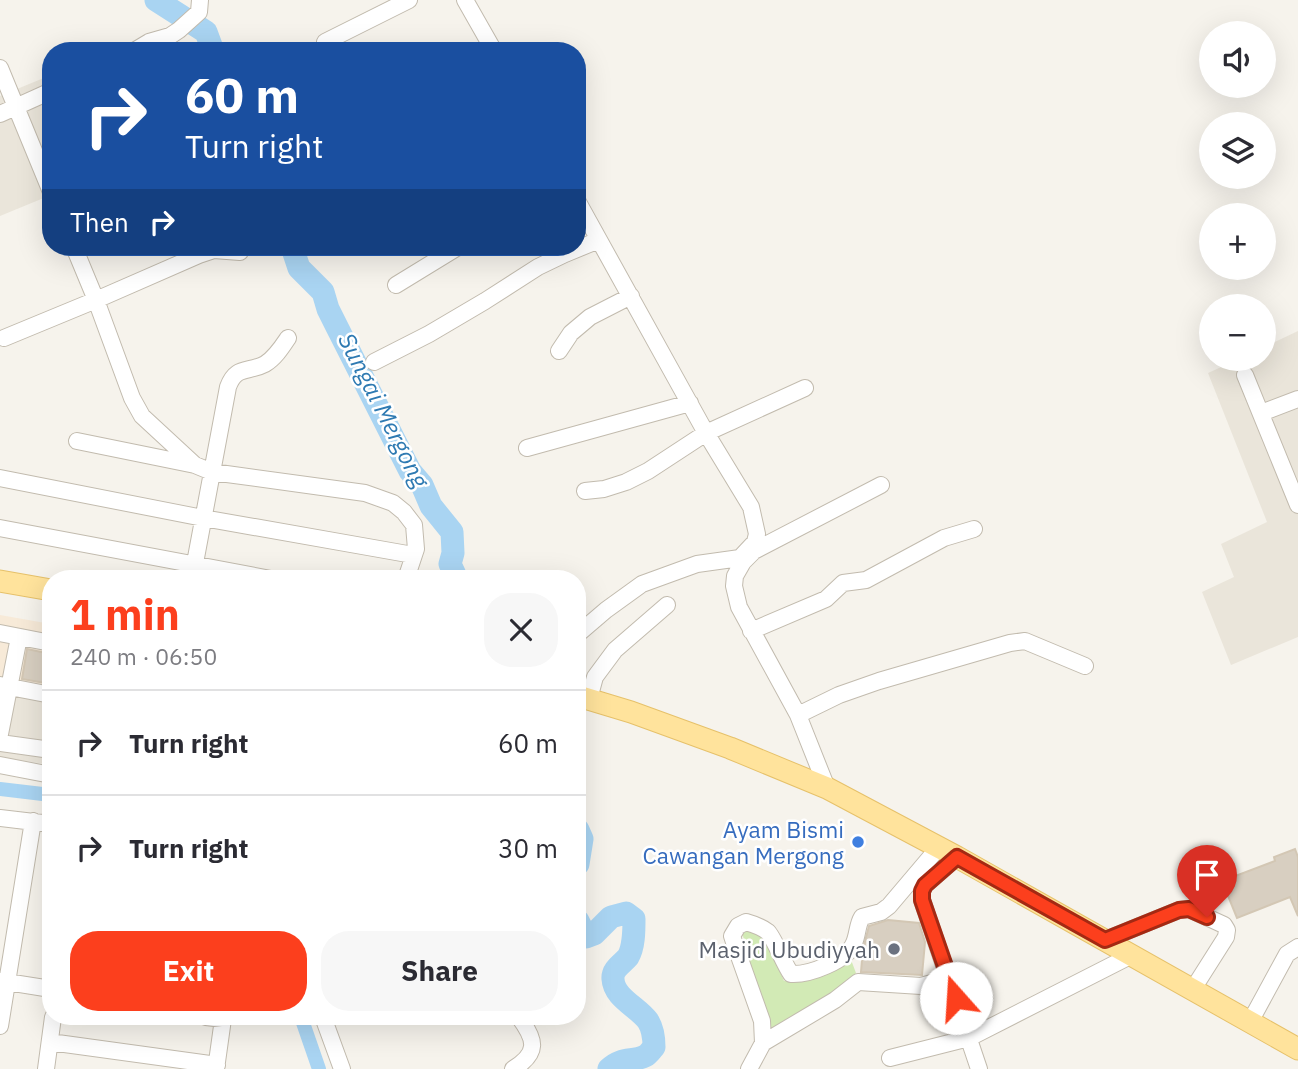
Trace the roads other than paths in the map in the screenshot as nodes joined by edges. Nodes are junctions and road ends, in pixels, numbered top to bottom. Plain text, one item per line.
1 (409, 0) edge
2 (465, 0) edge
3 (200, 6) edge
4 (153, 42) edge
5 (325, 42) dead end
6 (489, 42) edge
7 (0, 68) edge
8 (42, 95) edge
9 (8, 111) edge
10 (42, 175) edge
11 (586, 216) edge
12 (599, 240) junction
13 (586, 245) edge
14 (78, 256) edge
15 (197, 256) edge
16 (443, 256) edge
17 (561, 256) edge
18 (396, 285) dead end
19 (631, 296) junction
20 (96, 300) junction
21 (4, 338) dead end
22 (288, 338) dead end
23 (559, 351) dead end
24 (374, 362) dead end
25 (1245, 374) dead end
26 (805, 388) dead end
27 (1298, 399) edge
28 (690, 403) junction
29 (1261, 413) junction
30 (706, 433) junction
31 (77, 441) dead end
32 (527, 448) dead end
33 (195, 465) junction
34 (212, 471) junction
35 (0, 478) edge
36 (881, 485) dead end
37 (585, 491) dead end
38 (1297, 502) edge
39 (203, 518) junction
40 (0, 528) edge
41 (974, 529) dead end
42 (414, 555) junction
43 (740, 558) junction
44 (184, 570) edge
45 (193, 570) edge
46 (408, 570) edge
47 (735, 576) junction
48 (0, 581) edge
49 (42, 588) edge
50 (667, 605) dead end
51 (586, 627) edge
52 (751, 631) junction
53 (0, 633) edge
54 (19, 637) junction
55 (42, 641) edge
56 (1085, 666) dead end
57 (5, 686) edge
58 (586, 692) edge
59 (42, 693) edge
60 (586, 698) edge
61 (798, 715) junction
62 (0, 734) edge
63 (0, 743) edge
64 (42, 749) edge
65 (0, 765) edge
66 (42, 773) edge
67 (827, 788) junction
68 (0, 818) edge
69 (33, 821) junction
70 (42, 822) edge
71 (948, 852) junction
72 (1105, 940) junction
73 (1298, 947) edge
74 (1132, 955) junction
75 (950, 978) junction
76 (3, 982) edge
77 (42, 988) edge
78 (1193, 989) junction
79 (1250, 1022) junction
80 (52, 1025) edge
81 (222, 1025) edge
82 (326, 1025) edge
83 (523, 1025) edge
84 (0, 1026) edge
85 (969, 1038) junction
86 (50, 1042) junction
87 (764, 1043) junction
88 (1298, 1049) edge
89 (890, 1058) dead end
90 (217, 1067) edge
91 (46, 1069) edge
92 (342, 1069) edge
93 (513, 1069) edge
94 (749, 1069) edge
95 (979, 1069) edge

1 - 5 street
2 - 6 street
3 - 4 street
7 - 9 street
8 - 9 street
9 - 10 street
11 - 12 street
12 - 13 street
12 - 19 street
14 - 20 street
15 - 20 street
16 - 18 street
17 - 24 street
19 - 23 street
19 - 28 street
20 - 21 street
20 - 33 street
22 - 34 street
25 - 29 street
26 - 30 street
27 - 29 street
28 - 30 street
28 - 32 street
29 - 38 street
30 - 37 street
30 - 43 street
31 - 33 street
33 - 34 street
34 - 39 street
34 - 42 street
35 - 39 street
36 - 47 street
39 - 42 street
39 - 45 street
40 - 44 street
41 - 52 street
42 - 46 street
43 - 47 street
43 - 51 street
47 - 52 street
48 - 49 main road
50 - 58 street
52 - 61 street
53 - 54 street
54 - 55 street
54 - 57 street
56 - 61 street
57 - 59 street
57 - 62 street
60 - 67 main road
61 - 67 street
63 - 64 street
65 - 66 street
67 - 71 main road
68 - 69 street
69 - 70 street
69 - 76 street
71 - 72 main road
71 - 75 street
71 - 87 street
72 - 74 main road
72 - 78 street
73 - 79 street
74 - 78 main road
74 - 85 street
75 - 85 street
75 - 87 street
76 - 77 street
76 - 84 street
78 - 79 main road
79 - 88 main road
80 - 86 street
81 - 90 street
82 - 92 street
83 - 93 street
85 - 89 street
85 - 95 street
86 - 90 street
86 - 91 street
87 - 94 street

